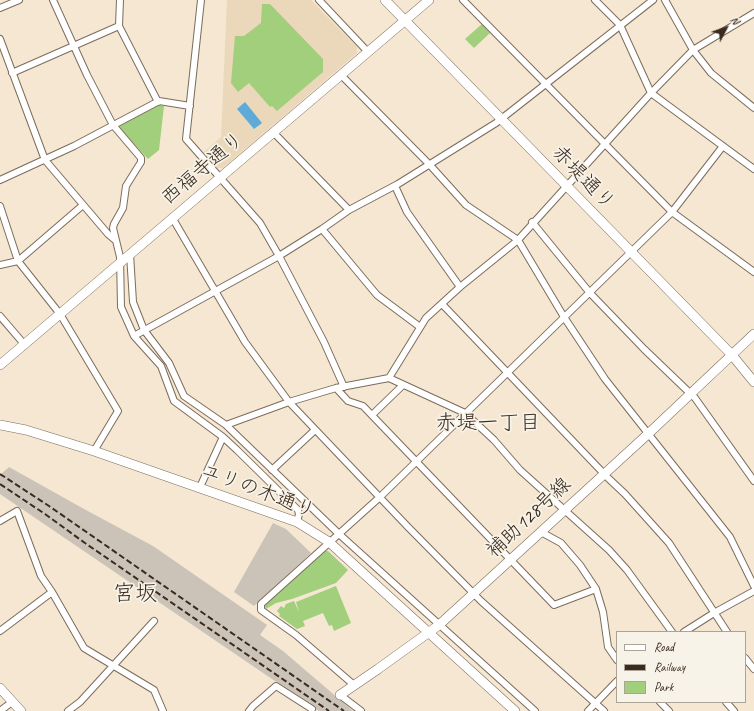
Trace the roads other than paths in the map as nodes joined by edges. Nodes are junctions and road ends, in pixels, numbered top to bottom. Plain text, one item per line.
1 (19, 0) edge
2 (52, 0) edge
3 (120, 0) edge
4 (200, 0) edge
5 (319, 0) edge
6 (385, 0) edge
7 (429, 0) edge
8 (463, 0) edge
9 (595, 0) edge
10 (653, 0) edge
11 (665, 0) edge
12 (0, 8) edge
13 (754, 13) edge
14 (405, 21) junction
15 (620, 25) junction
16 (119, 26) junction
17 (0, 40) edge
18 (74, 47) junction
19 (693, 50) junction
20 (368, 52) junction
21 (12, 73) junction
22 (342, 75) junction
23 (546, 84) junction
24 (652, 93) junction
25 (158, 102) junction
26 (190, 106) junction
27 (754, 108) edge
28 (500, 119) junction
29 (114, 125) junction
30 (274, 132) junction
31 (604, 144) junction
32 (723, 146) junction
33 (45, 160) junction
34 (428, 164) junction
35 (754, 169) edge
36 (221, 178) junction
37 (0, 180) edge
38 (395, 186) junction
39 (566, 186) junction
40 (83, 205) junction
41 (0, 206) edge
42 (349, 210) junction
43 (672, 212) junction
44 (173, 219) junction
45 (532, 222) junction
46 (322, 230) junction
47 (115, 240) junction
48 (518, 240) junction
49 (631, 252) junction
50 (130, 254) junction
51 (279, 256) junction
52 (18, 261) junction
53 (120, 264) junction
54 (0, 265) edge
55 (754, 272) edge
56 (460, 287) junction
57 (216, 291) junction
58 (590, 293) junction
59 (442, 304) junction
60 (60, 314) junction
61 (0, 316) edge
62 (564, 317) junction
63 (420, 327) junction
64 (144, 330) junction
65 (754, 334) edge
66 (134, 336) junction
67 (24, 344) junction
68 (732, 355) junction
69 (0, 364) edge
70 (507, 372) junction
71 (389, 378) junction
72 (754, 382) edge
73 (403, 385) junction
74 (344, 387) junction
75 (336, 388) junction
76 (689, 394) junction
77 (289, 402) junction
78 (466, 413) junction
79 (372, 415) junction
80 (226, 425) junction
81 (0, 426) edge
82 (315, 430) junction
83 (648, 434) junction
84 (223, 437) junction
85 (94, 451) junction
86 (416, 461) junction
87 (272, 470) junction
88 (604, 474) junction
89 (754, 481) edge
90 (200, 488) junction
91 (380, 497) junction
92 (564, 510) junction
93 (0, 521) edge
94 (297, 522) junction
95 (541, 532) junction
96 (339, 534) junction
97 (329, 542) junction
98 (511, 559) junction
99 (754, 570) edge
100 (748, 573) junction
101 (754, 586) edge
102 (596, 589) junction
103 (754, 591) edge
104 (52, 592) junction
105 (474, 593) junction
106 (714, 612) junction
107 (154, 621) dead end
108 (439, 625) junction
109 (0, 630) edge
110 (671, 631) edge
111 (686, 631) edge
112 (727, 631) edge
113 (429, 633) junction
114 (616, 658) edge
115 (746, 659) edge
116 (112, 666) junction
117 (754, 669) edge
118 (616, 682) edge
119 (354, 685) junction
120 (0, 688) edge
121 (340, 695) joint
122 (12, 702) junction
123 (595, 703) junction
124 (661, 703) edge
125 (727, 703) edge
126 (312, 709) dead end
127 (0, 711) edge
128 (21, 711) edge
129 (68, 711) edge
130 (163, 711) edge
131 (249, 711) edge
132 (361, 711) edge
133 (515, 711) edge
134 (535, 711) edge
135 (588, 711) edge
136 (604, 711) edge
137 (669, 711) edge
138 (734, 711) edge

1 - 12 street
2 - 18 street
3 - 16 street
4 - 26 street
5 - 20 street
6 - 14 street, 赤堤通り
7 - 14 street, 西福寺通り
8 - 23 street
9 - 15 street
10 - 15 street
11 - 19 street
13 - 19 street
14 - 20 street, 西福寺通り
14 - 28 street, 赤堤通り
15 - 23 street
15 - 24 street
16 - 18 street
16 - 25 street
17 - 21 street
18 - 21 street
18 - 29 street
19 - 24 street
19 - 27 street
20 - 22 street, 西福寺通り
21 - 33 street
22 - 30 street, 西福寺通り
22 - 34 street
23 - 28 street
23 - 31 street
24 - 31 street
24 - 32 street
25 - 26 street
25 - 29 street
26 - 36 street
28 - 34 street
28 - 39 street, 赤堤通り
29 - 33 street
29 - 47 street
30 - 36 street, 西福寺通り
30 - 42 street
31 - 39 street
31 - 43 street
32 - 35 street
32 - 43 street
33 - 37 street
33 - 40 street
34 - 38 street
34 - 48 street
36 - 44 street, 西福寺通り
36 - 51 street
38 - 42 street
38 - 56 street
39 - 45 street
39 - 49 street, 赤堤通り
40 - 47 street
40 - 52 street
41 - 52 street
42 - 46 street
43 - 49 street
43 - 55 street
44 - 50 street, 西福寺通り
44 - 57 street
45 - 48 street
45 - 58 street
46 - 51 street
46 - 63 street
47 - 53 street
48 - 56 street
48 - 62 street
49 - 58 street
49 - 68 street, 赤堤通り
50 - 53 street, 西福寺通り
50 - 64 street
51 - 57 street
51 - 74 street
52 - 54 street
52 - 60 street
53 - 60 street, 西福寺通り
53 - 66 street
56 - 59 street
57 - 64 street
57 - 77 street
58 - 62 street
58 - 76 street
59 - 63 street
59 - 70 street
60 - 67 street, 西福寺通り
60 - 85 street
61 - 67 street
62 - 70 street
62 - 83 street
63 - 71 street
64 - 66 street
64 - 80 street
65 - 68 street, 補助128号線
66 - 84 street
67 - 69 street, 西福寺通り
68 - 72 street, 赤堤通り
68 - 76 street, 補助128号線
70 - 78 street
70 - 88 street
71 - 73 street
71 - 74 street
73 - 78 street
73 - 79 street
74 - 75 street
75 - 77 street
75 - 79 street
76 - 83 street, 補助128号線
76 - 89 street
77 - 80 street
77 - 82 street
78 - 86 street
78 - 92 street
79 - 86 street
80 - 87 street
81 - 85 street, ユリの木通り
82 - 87 street
82 - 91 street
83 - 88 street, 補助128号線
83 - 100 street
84 - 90 street
84 - 94 street
85 - 90 street, ユリの木通り
86 - 91 street
86 - 98 street
87 - 96 street
88 - 92 street, 補助128号線
88 - 106 street
90 - 94 street, ユリの木通り
91 - 96 street
91 - 105 street
92 - 95 street, 補助128号線
92 - 110 street
93 - 104 street
94 - 97 street, ユリの木通り
95 - 98 street, 補助128号線
95 - 102 street
96 - 97 street
96 - 108 street
97 - 113 street, ユリの木通り
97 - 119 street
98 - 102 street
98 - 105 street, 補助128号線
99 - 100 street
100 - 101 street
102 - 114 street
103 - 106 street
104 - 109 street
104 - 116 street
105 - 108 street, 補助128号線
105 - 123 street
106 - 111 street
106 - 112 street
107 - 116 street
108 - 113 street, 補助128号線
108 - 134 street
113 - 119 street, 補助128号線
113 - 133 street, ユリの木通り
115 - 117 street
116 - 129 street
116 - 130 street
118 - 123 street
119 - 121 street, 補助128号線
120 - 122 street
121 - 132 street
122 - 127 street
122 - 128 street
123 - 135 street
123 - 136 street
124 - 137 street
125 - 138 street
126 - 131 street

